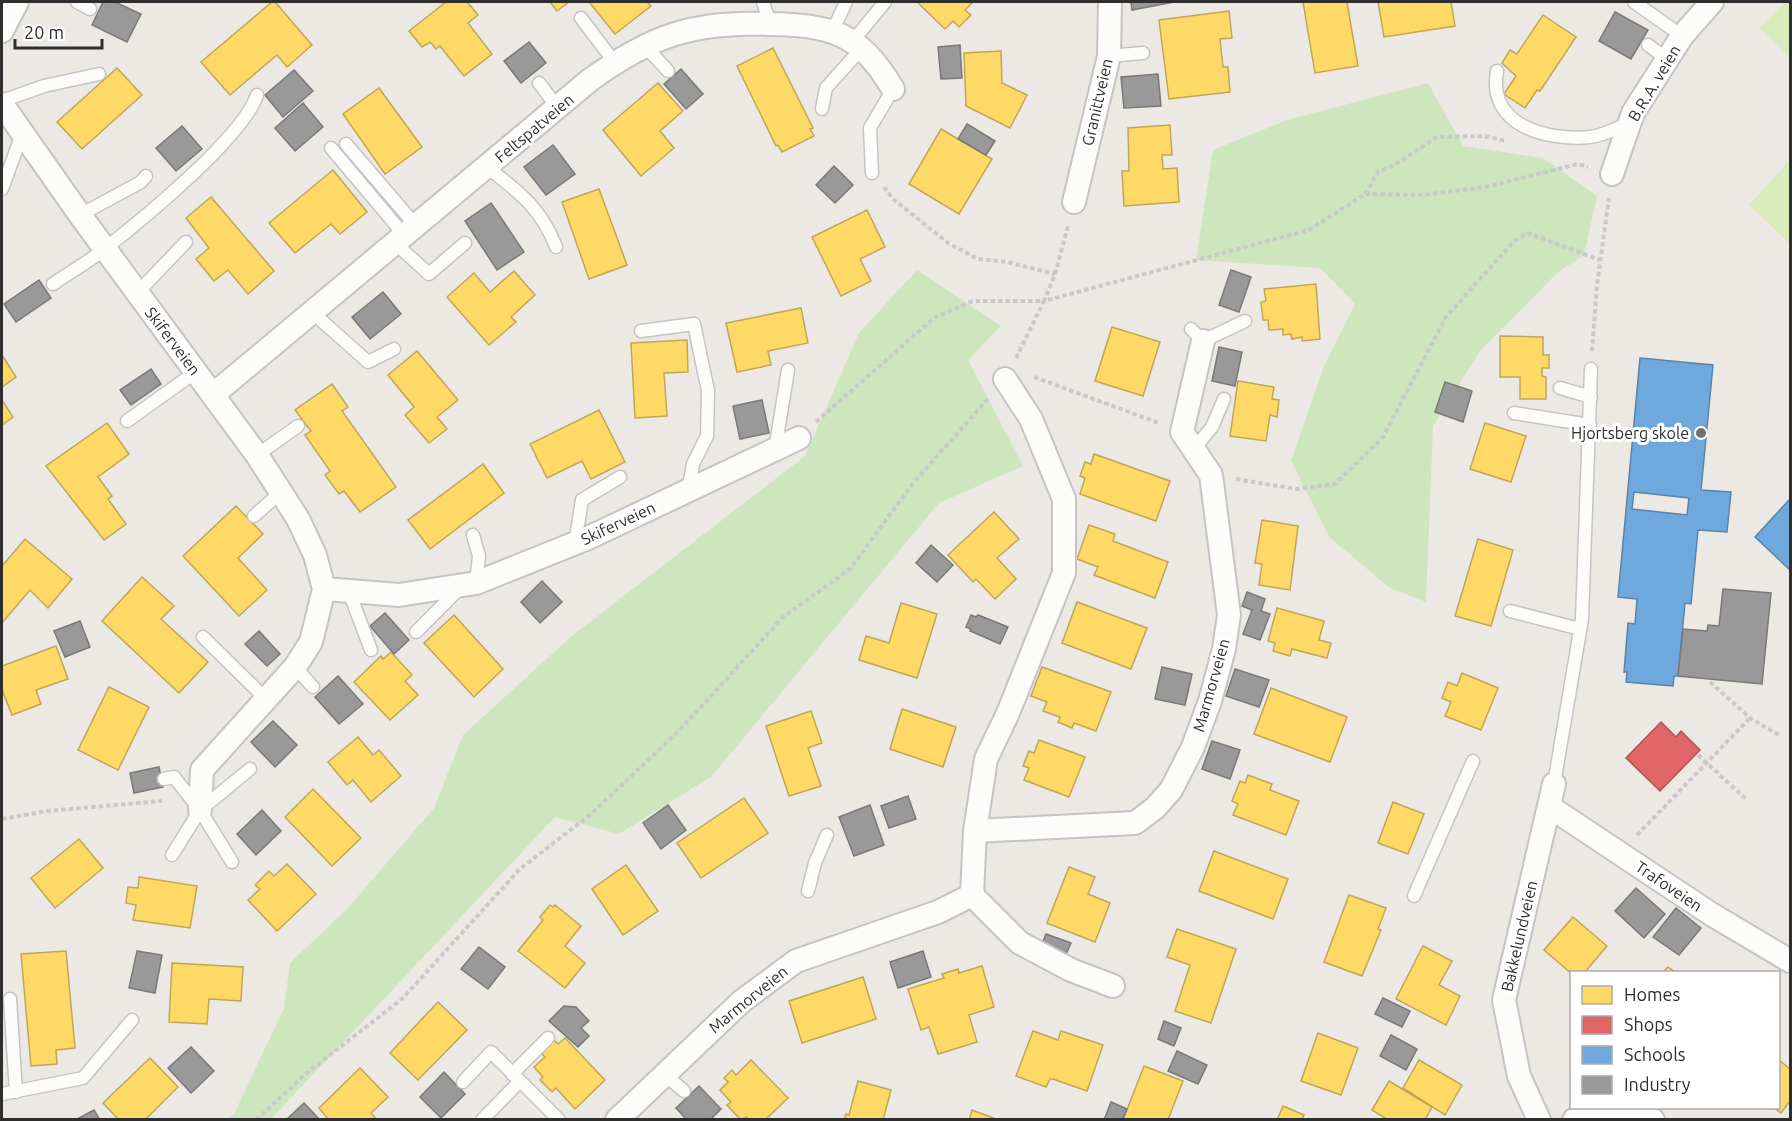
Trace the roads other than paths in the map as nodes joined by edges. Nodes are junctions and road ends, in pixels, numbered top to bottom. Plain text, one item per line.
1 (17, 2) edge
2 (77, 2) edge
3 (763, 2) edge
4 (846, 2) edge
5 (885, 2) edge
6 (1634, 2) edge
7 (1712, 2) edge
8 (1107, 4) edge
9 (90, 9) dead end
10 (581, 18) dead end
11 (770, 24) junction
12 (833, 30) junction
13 (2, 31) edge
14 (1682, 36) junction
15 (1648, 45) dead end
16 (645, 46) junction
17 (857, 46) junction
18 (1143, 53) dead end
19 (1109, 56) junction
20 (1667, 59) junction
21 (615, 63) junction
22 (668, 71) dead end
23 (1497, 71) dead end
24 (99, 74) dead end
25 (538, 83) dead end
26 (893, 89) joint
27 (257, 95) dead end
28 (2, 102) edge
29 (558, 108) junction
30 (822, 109) dead end
31 (1629, 123) junction
32 (22, 134) junction
33 (346, 144) dead end
34 (332, 148) dead end
35 (487, 167) junction
36 (872, 173) road end
37 (1612, 174) road end
38 (146, 176) dead end
39 (2, 189) edge
40 (1074, 202) road end
41 (80, 215) junction
42 (406, 236) junction
43 (186, 242) dead end
44 (465, 243) dead end
45 (556, 248) dead end
46 (105, 249) junction
47 (53, 284) dead end
48 (138, 294) junction
49 (314, 313) junction
50 (1245, 321) dead end
51 (640, 331) dead end
52 (1197, 335) joint
53 (394, 349) dead end
54 (1591, 369) road end
55 (788, 370) dead end
56 (197, 371) junction
57 (1008, 374) road end
58 (1560, 388) dead end
59 (214, 394) junction
60 (1591, 397) junction
61 (1224, 399) dead end
62 (1514, 413) dead end
63 (127, 421) dead end
64 (1590, 425) junction
65 (298, 426) dead end
66 (799, 438) road end
67 (1188, 440) junction
68 (775, 452) junction
69 (257, 455) junction
70 (620, 477) dead end
71 (688, 491) junction
72 (280, 493) junction
73 (254, 516) dead end
74 (473, 535) dead end
75 (575, 543) junction
76 (468, 585) junction
77 (324, 589) junction
78 (349, 592) junction
79 (1510, 611) dead end
80 (1580, 629) junction
81 (416, 632) dead end
82 (203, 637) dead end
83 (371, 650) dead end
84 (295, 667) junction
85 (313, 687) dead end
86 (267, 700) junction
87 (1473, 761) dead end
88 (250, 769) dead end
89 (164, 779) dead end
90 (1554, 784) joint
91 (1550, 807) junction
92 (200, 810) junction
93 (975, 831) junction
94 (827, 835) dead end
95 (172, 855) dead end
96 (232, 862) dead end
97 (808, 891) dead end
98 (972, 895) junction
99 (1414, 896) dead end
100 (1791, 961) edge
101 (1113, 986) dead end
102 (10, 999) dead end
103 (132, 1020) dead end
104 (548, 1038) dead end
105 (664, 1074) junction
106 (516, 1077) junction
107 (463, 1082) dead end
108 (684, 1091) dead end
109 (16, 1092) junction
110 (2, 1094) edge
111 (482, 1119) edge
112 (559, 1119) edge
113 (617, 1119) edge
114 (1539, 1119) edge
115 (1574, 1119) edge
116 (1653, 1119) edge

1 - 13 street
2 - 9 lane
3 - 11 lane
4 - 12 lane
5 - 17 lane
6 - 14 lane
7 - 14 street, B.R.A. veien
8 - 19 street, Granittveien
10 - 21 lane
11 - 12 street, Feltspatveien
11 - 16 street, Feltspatveien
12 - 17 street, Feltspatveien
14 - 20 street, B.R.A. veien
15 - 20 lane
16 - 21 street, Feltspatveien
16 - 22 lane
17 - 26 street, Feltspatveien
17 - 30 lane
18 - 19 lane
19 - 40 street, Granittveien
20 - 31 street, B.R.A. veien
21 - 29 street, Feltspatveien
23 - 31 lane
24 - 28 lane
25 - 29 lane
26 - 36 lane
27 - 46 lane
28 - 32 street, Skiferveien
29 - 35 street, Feltspatveien
31 - 37 street, B.R.A. veien
32 - 39 lane
32 - 41 street, Skiferveien
33 - 42 lane
34 - 42 lane
35 - 42 street, Feltspatveien
35 - 45 lane
38 - 41 lane
41 - 46 street, Skiferveien
42 - 44 lane
42 - 49 street, Feltspatveien
43 - 48 lane
46 - 47 lane
46 - 48 street, Skiferveien
48 - 56 street, Skiferveien
49 - 53 lane
49 - 59 street, Feltspatveien
50 - 52 lane
51 - 71 lane
52 - 67 street
54 - 60 lane
55 - 68 lane
56 - 59 street, Skiferveien
56 - 63 lane
57 - 93 street
58 - 60 lane
59 - 69 street, Skiferveien
60 - 64 lane
61 - 67 lane
62 - 64 lane
64 - 80 lane
65 - 69 lane
66 - 68 street, Skiferveien
67 - 93 street, Marmorveien
68 - 71 street, Skiferveien
69 - 72 street, Skiferveien
70 - 75 lane
71 - 75 street, Skiferveien
72 - 73 lane
72 - 77 street, Skiferveien
74 - 76 lane
75 - 76 street, Skiferveien
76 - 78 street, Skiferveien
76 - 81 lane
77 - 78 street, Skiferveien
77 - 84 street, Skiferveien
78 - 83 lane
79 - 80 lane
80 - 90 lane
82 - 86 lane
84 - 85 lane
84 - 86 street, Skiferveien
86 - 92 street, Skiferveien
87 - 99 lane
88 - 92 lane
89 - 92 lane
90 - 91 street, Bakkelundveien
91 - 100 street, Trafoveien
91 - 114 street, Bakkelundveien
92 - 95 lane
92 - 96 lane
93 - 98 street
94 - 97 lane
98 - 101 street
98 - 105 street, Marmorveien
102 - 109 lane
103 - 109 lane
104 - 106 lane
105 - 108 lane
105 - 113 street, Marmorveien
106 - 107 lane
106 - 111 lane
106 - 112 lane
109 - 110 lane
115 - 116 street

